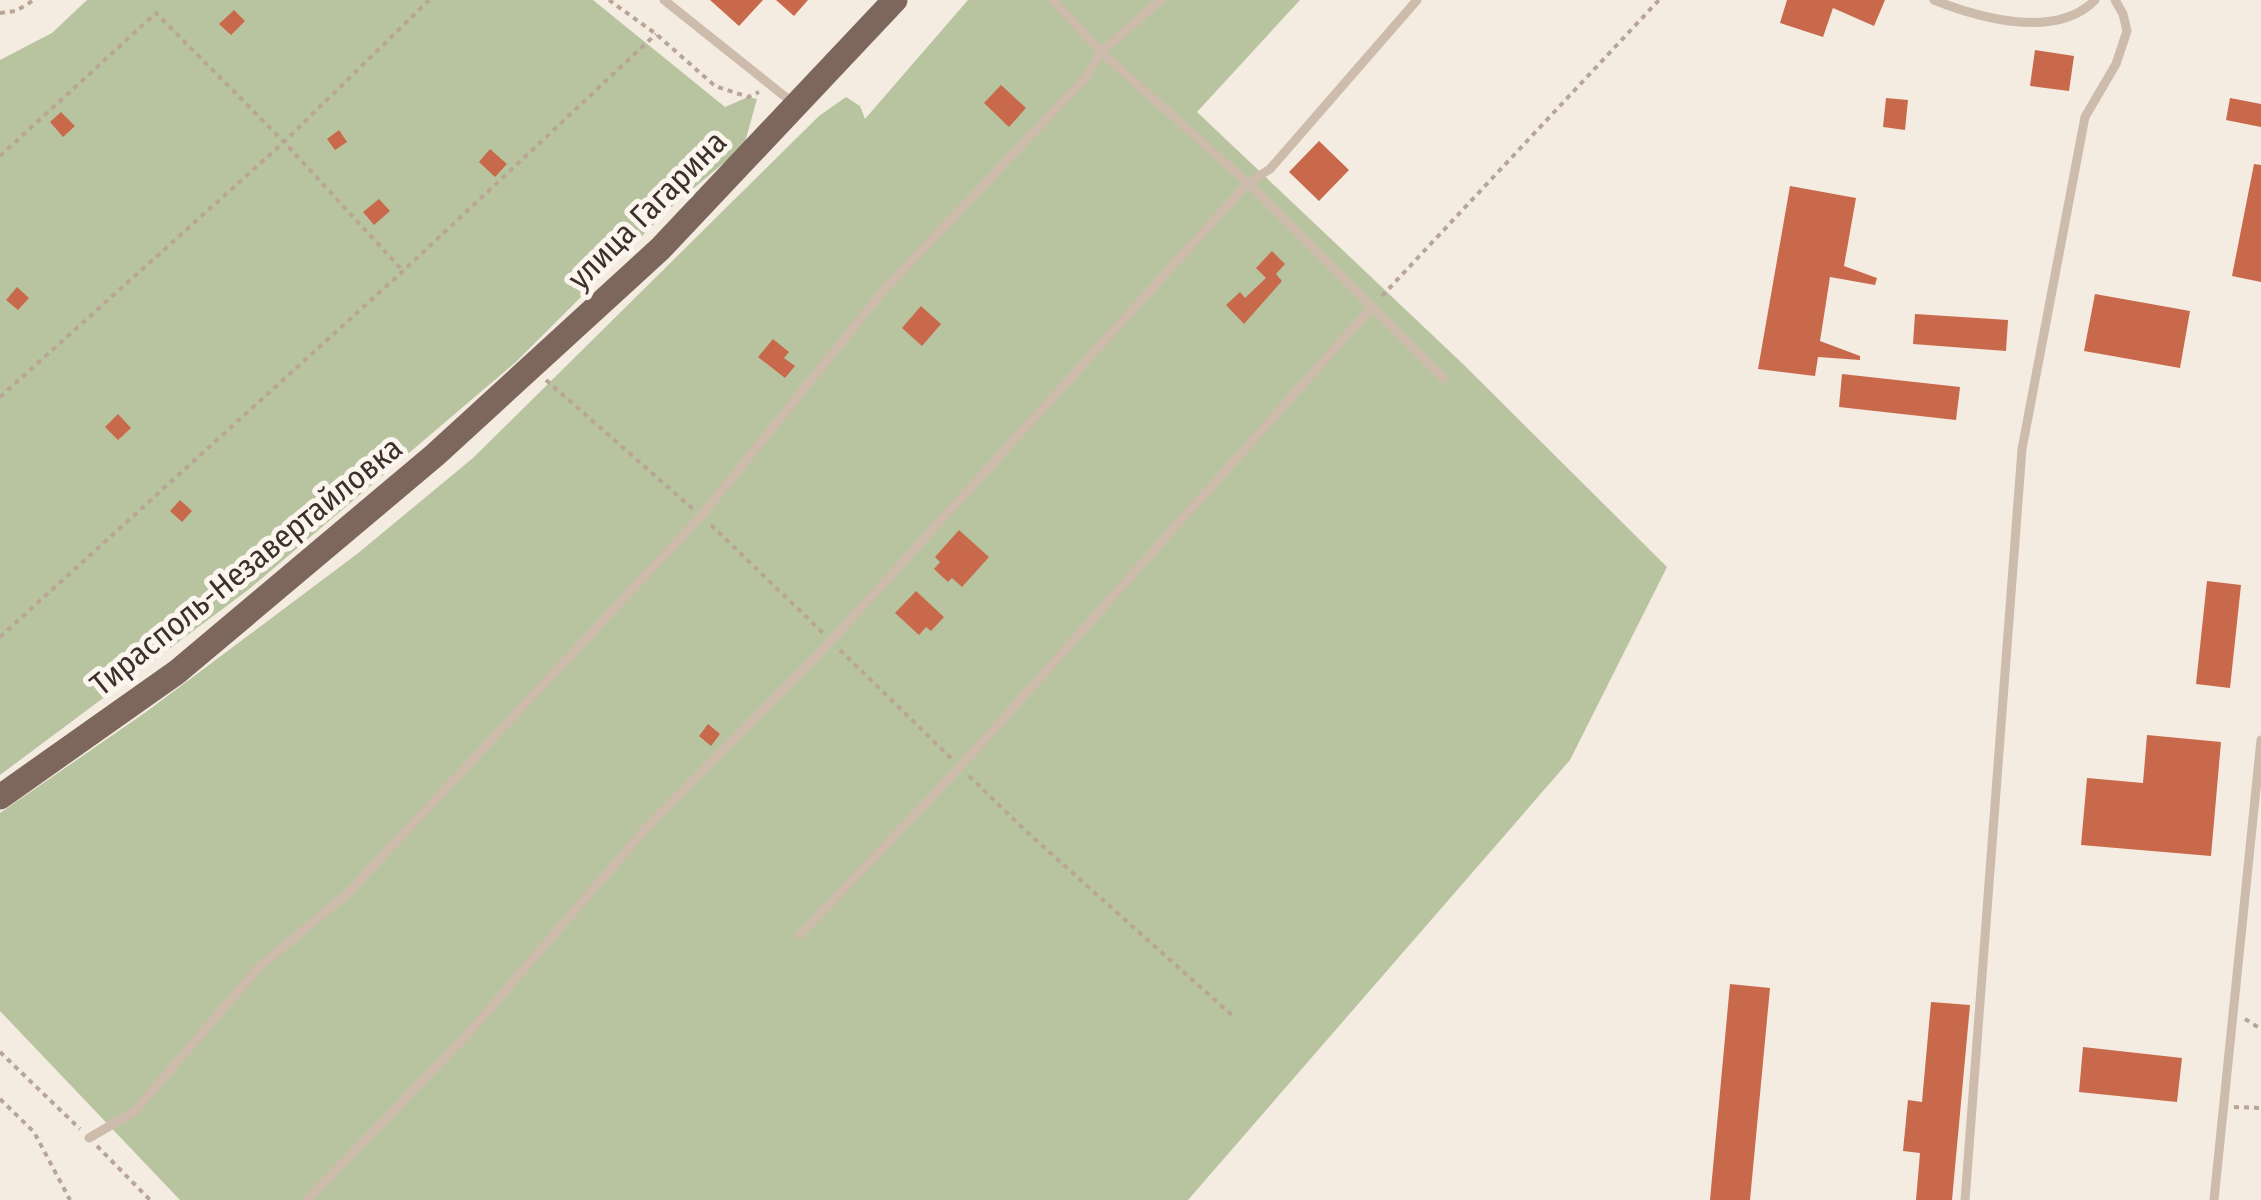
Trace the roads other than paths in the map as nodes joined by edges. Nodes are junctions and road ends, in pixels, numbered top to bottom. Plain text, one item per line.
1 (664, 0) edge
2 (894, 0) edge
3 (1052, 0) edge
4 (1161, 0) edge
5 (1417, 0) edge
6 (1934, 0) edge
7 (2095, 0) edge
8 (2114, 0) edge
9 (1101, 52) junction
10 (796, 105) junction
11 (1248, 184) junction
12 (1372, 307) junction
13 (1444, 378) dead end
14 (435, 455) joint
15 (2261, 740) edge
16 (0, 797) edge
17 (800, 935) dead end
18 (89, 1138) road end
19 (306, 1200) edge
20 (1965, 1200) edge
21 (2214, 1200) edge

1 - 10 lane
2 - 10 main road, улица Гагарина
3 - 9 lane
4 - 9 lane
5 - 11 lane
6 - 7 lane
8 - 20 lane
9 - 11 lane
9 - 18 lane
10 - 14 main road, улица Гагарина
11 - 12 lane
11 - 19 lane
12 - 13 lane
12 - 17 lane
14 - 16 main road, Тирасполь-Незавертайловка
15 - 21 lane

